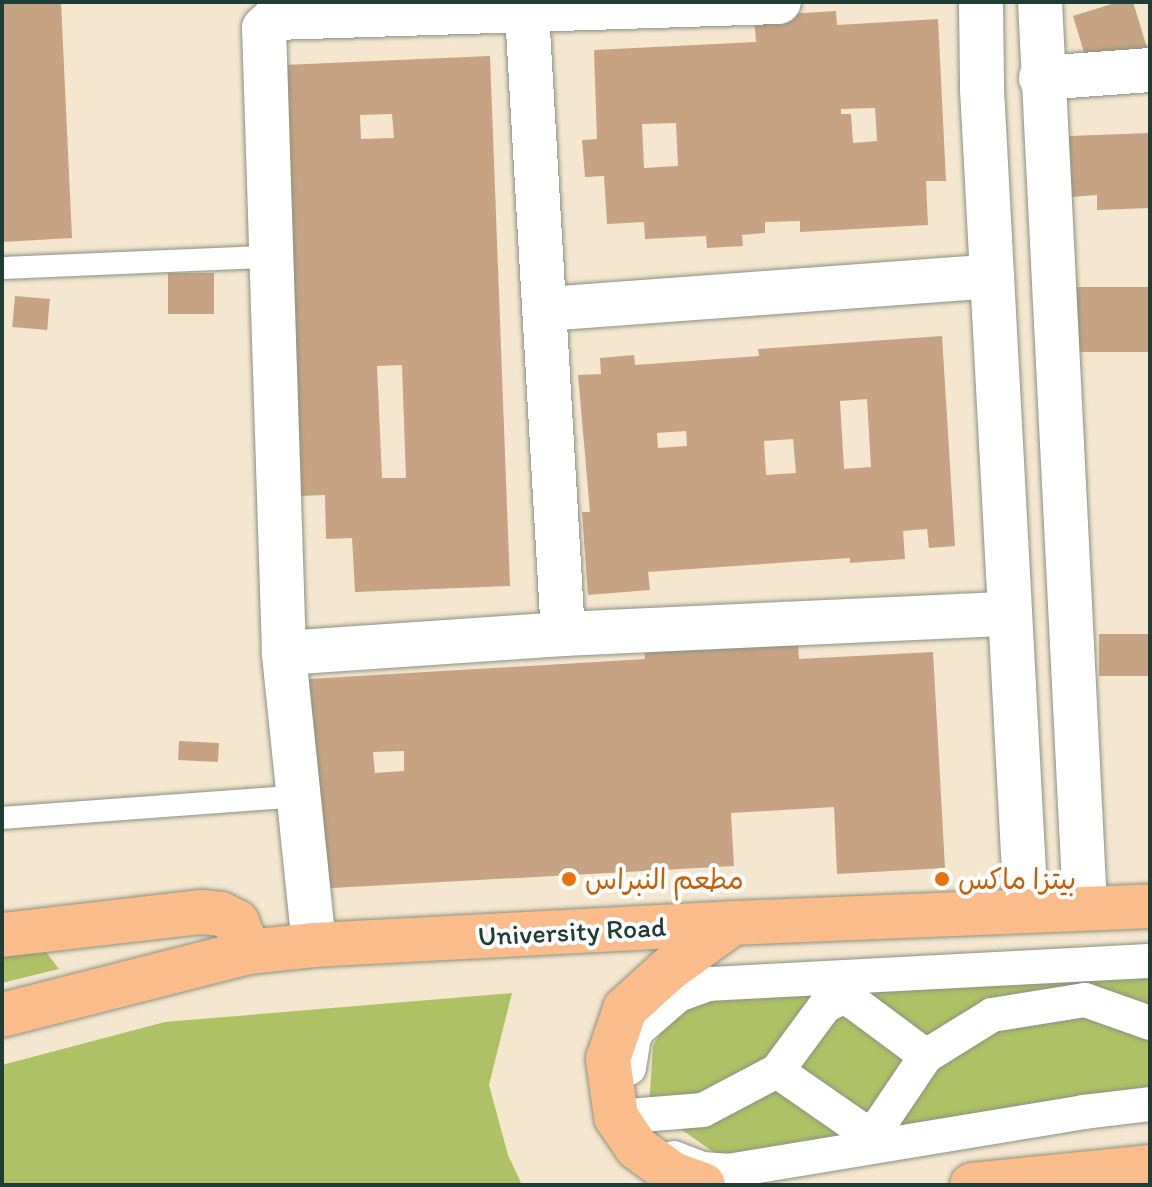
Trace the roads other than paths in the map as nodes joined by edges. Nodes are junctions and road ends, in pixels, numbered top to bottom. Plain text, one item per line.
1 (779, 2) edge
2 (981, 2) edge
3 (1040, 2) edge
4 (527, 12) junction
5 (1150, 70) edge
6 (1041, 78) junction
7 (270, 257) junction
8 (2, 268) edge
9 (992, 276) junction
10 (546, 309) junction
11 (1008, 614) junction
12 (563, 634) junction
13 (284, 653) junction
14 (299, 796) junction
15 (2, 818) edge
16 (1150, 906) edge
17 (1085, 907) junction
18 (1026, 910) junction
19 (733, 923) junction
20 (2, 935) edge
21 (314, 945) junction
22 (249, 952) junction
23 (1150, 961) edge
24 (842, 986) junction
25 (2, 1015) edge
26 (1150, 1023) edge
27 (926, 1056) junction
28 (777, 1071) junction
29 (1150, 1104) edge
30 (624, 1117) junction
31 (875, 1139) junction
32 (1150, 1167) edge
33 (703, 1185) edge
34 (972, 1185) edge

1 - 4 street
2 - 9 street
3 - 6 street
4 - 7 street
4 - 10 street
5 - 6 street
6 - 17 street
7 - 8 lane
7 - 13 street
9 - 10 street
9 - 11 street
10 - 12 street
11 - 12 street
11 - 18 street
12 - 13 street
13 - 14 street
14 - 15 lane
14 - 21 street
16 - 17 highway, University Road
17 - 18 highway, University Road
18 - 19 highway, University Road
19 - 21 highway, University Road
19 - 30 highway
20 - 22 highway
21 - 22 highway, University Road
22 - 25 highway, University Road
23 - 24 street
24 - 27 street
24 - 28 street
24 - 30 street
26 - 27 street
27 - 31 street
28 - 30 street
28 - 31 street
29 - 31 street
30 - 31 street
30 - 33 highway
32 - 34 highway

